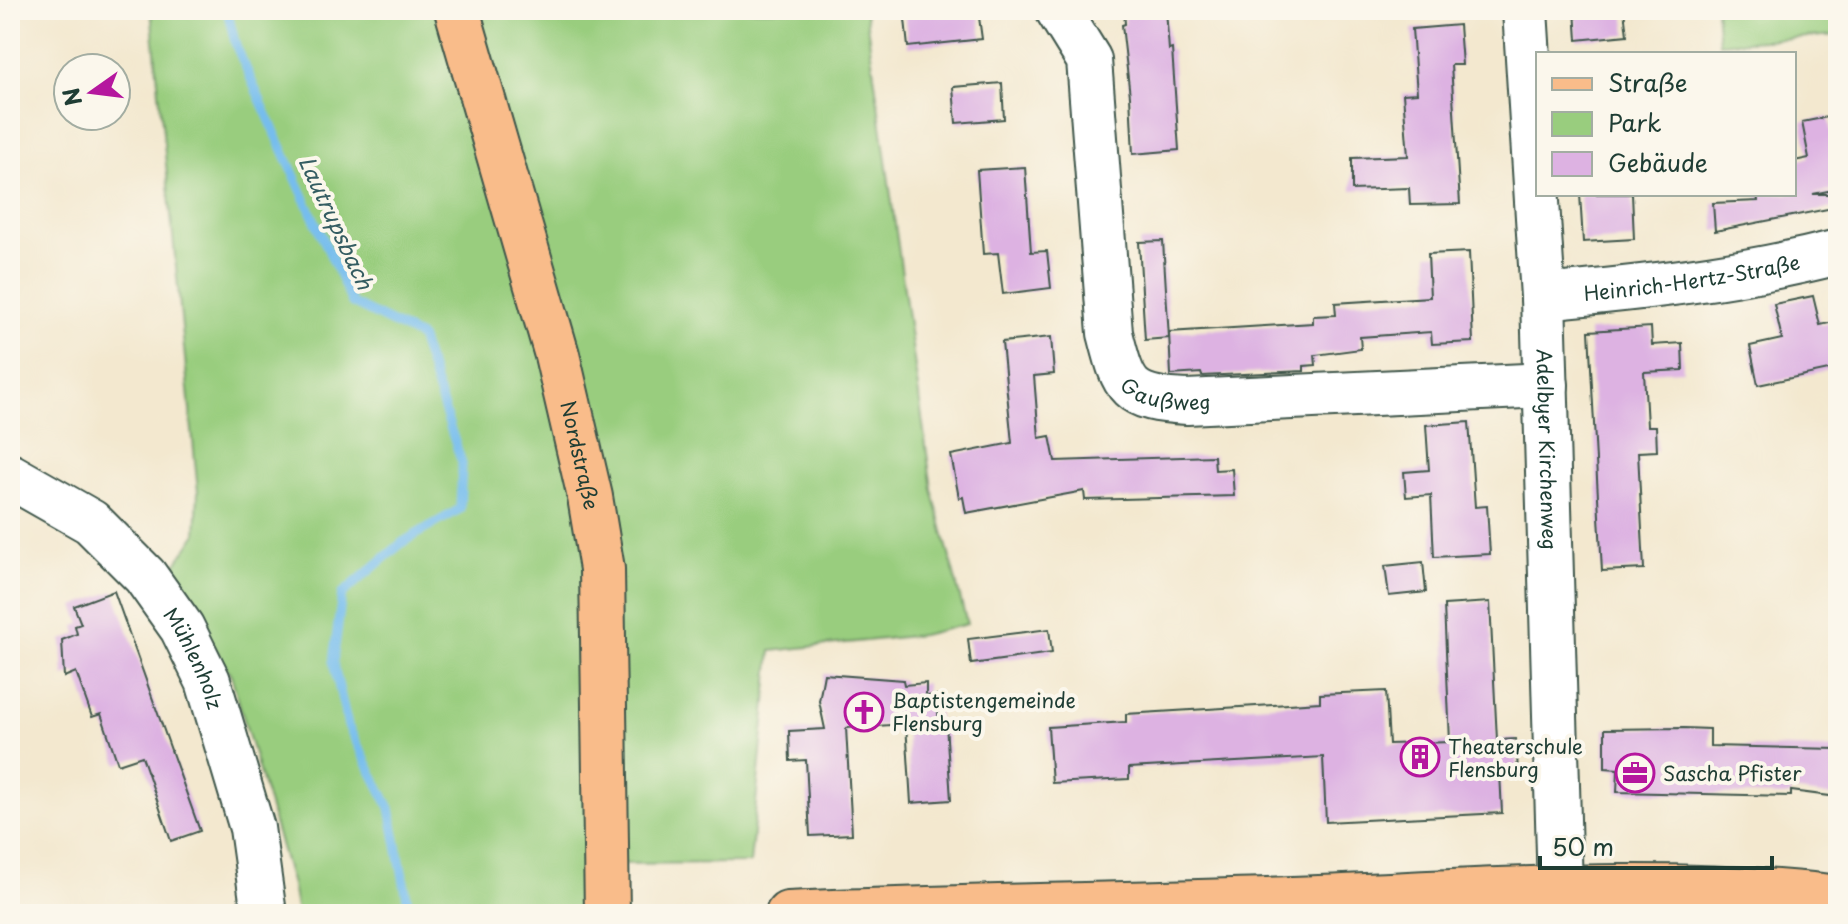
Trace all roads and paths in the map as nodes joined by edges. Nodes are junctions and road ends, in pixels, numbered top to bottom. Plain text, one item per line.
1 (457, 10) edge
2 (1058, 10) edge
3 (1525, 10) edge
4 (1536, 185) edge
5 (1537, 196) edge
6 (1838, 252) edge
7 (1543, 297) junction
8 (1546, 385) junction
9 (10, 476) edge
10 (1560, 889) junction
11 (1838, 898) edge
12 (1770, 902) edge
13 (1474, 903) edge
14 (806, 913) edge
15 (264, 914) edge
16 (607, 914) edge
17 (788, 914) edge

1 - 16 main road, Nordstraße
2 - 8 street, Gaußweg
3 - 4 street, Adelbyer Kirchenweg
5 - 7 street, Adelbyer Kirchenweg
6 - 7 street, Heinrich-Hertz-Straße
7 - 8 street, Adelbyer Kirchenweg
8 - 10 street, Adelbyer Kirchenweg
9 - 15 street, Mühlenholz
10 - 12 main road
10 - 13 main road
11 - 12 main road
13 - 14 main road
14 - 17 main road

